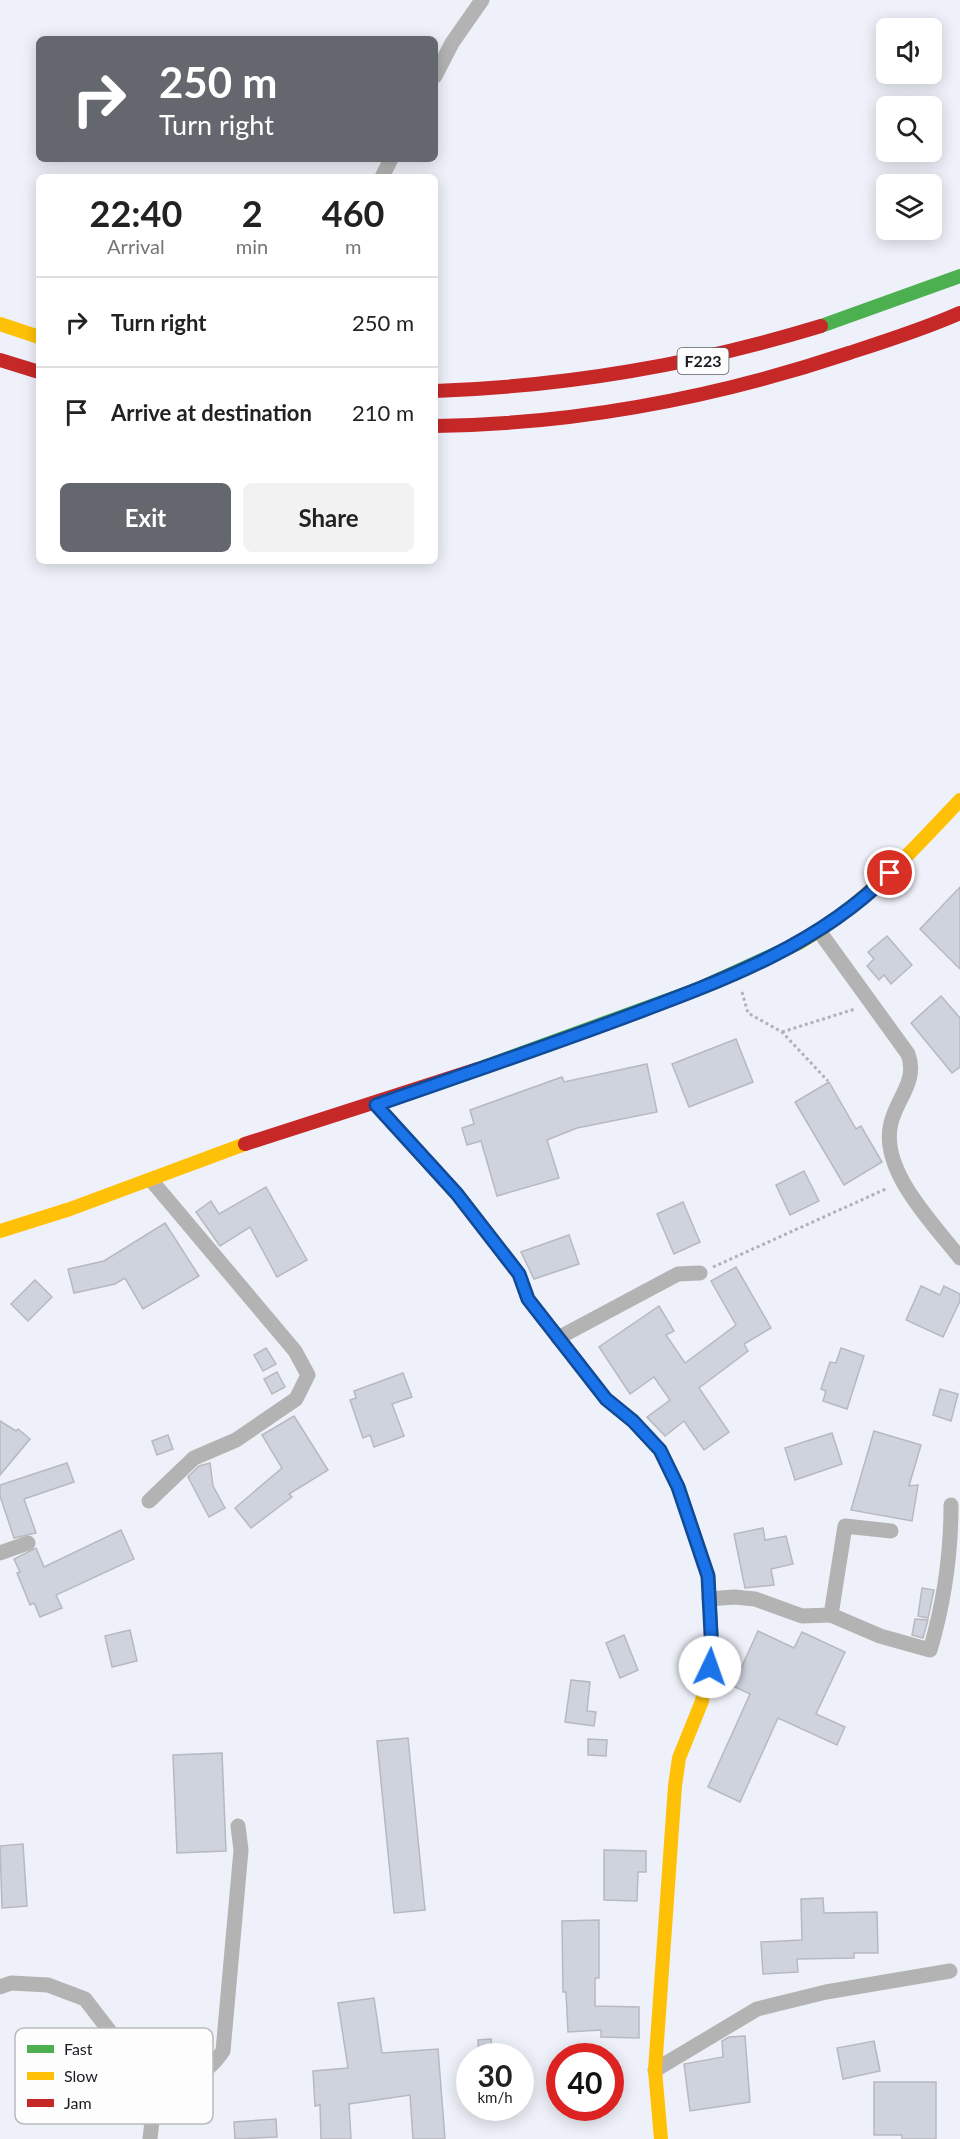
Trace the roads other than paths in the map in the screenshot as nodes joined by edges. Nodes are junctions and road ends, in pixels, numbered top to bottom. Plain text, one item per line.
1 (482, 0) edge
2 (438, 70) edge
3 (960, 276) edge
4 (960, 313) edge
5 (0, 324) edge
6 (36, 335) edge
7 (0, 360) edge
8 (36, 371) edge
9 (438, 392) edge
10 (438, 426) edge
11 (960, 800) edge
12 (819, 931) junction
13 (376, 1105) junction
14 (151, 1180) junction
15 (0, 1231) edge
16 (960, 1258) edge
17 (700, 1273) road end
18 (558, 1338) junction
19 (149, 1501) dead end
20 (951, 1505) dead end
21 (891, 1531) dead end
22 (28, 1543) dead end
23 (0, 1553) edge
24 (709, 1599) junction
25 (831, 1615) junction
26 (237, 1826) dead end
27 (950, 1971) dead end
28 (4, 1982) edge
29 (107, 2028) edge
30 (213, 2066) edge
31 (655, 2070) junction
32 (152, 2124) edge
33 (150, 2139) edge
34 (661, 2139) edge

1 - 2 street
3 - 9 street, F223
4 - 10 street, F223
5 - 6 street
7 - 8 street
11 - 12 street
12 - 13 street
12 - 16 street
13 - 14 street
13 - 18 street
14 - 15 street
14 - 19 street
17 - 18 street
18 - 24 street
20 - 25 street
21 - 25 street
22 - 23 street
24 - 25 street
24 - 31 street
26 - 30 street
27 - 31 street
28 - 29 street
31 - 34 street
32 - 33 street

